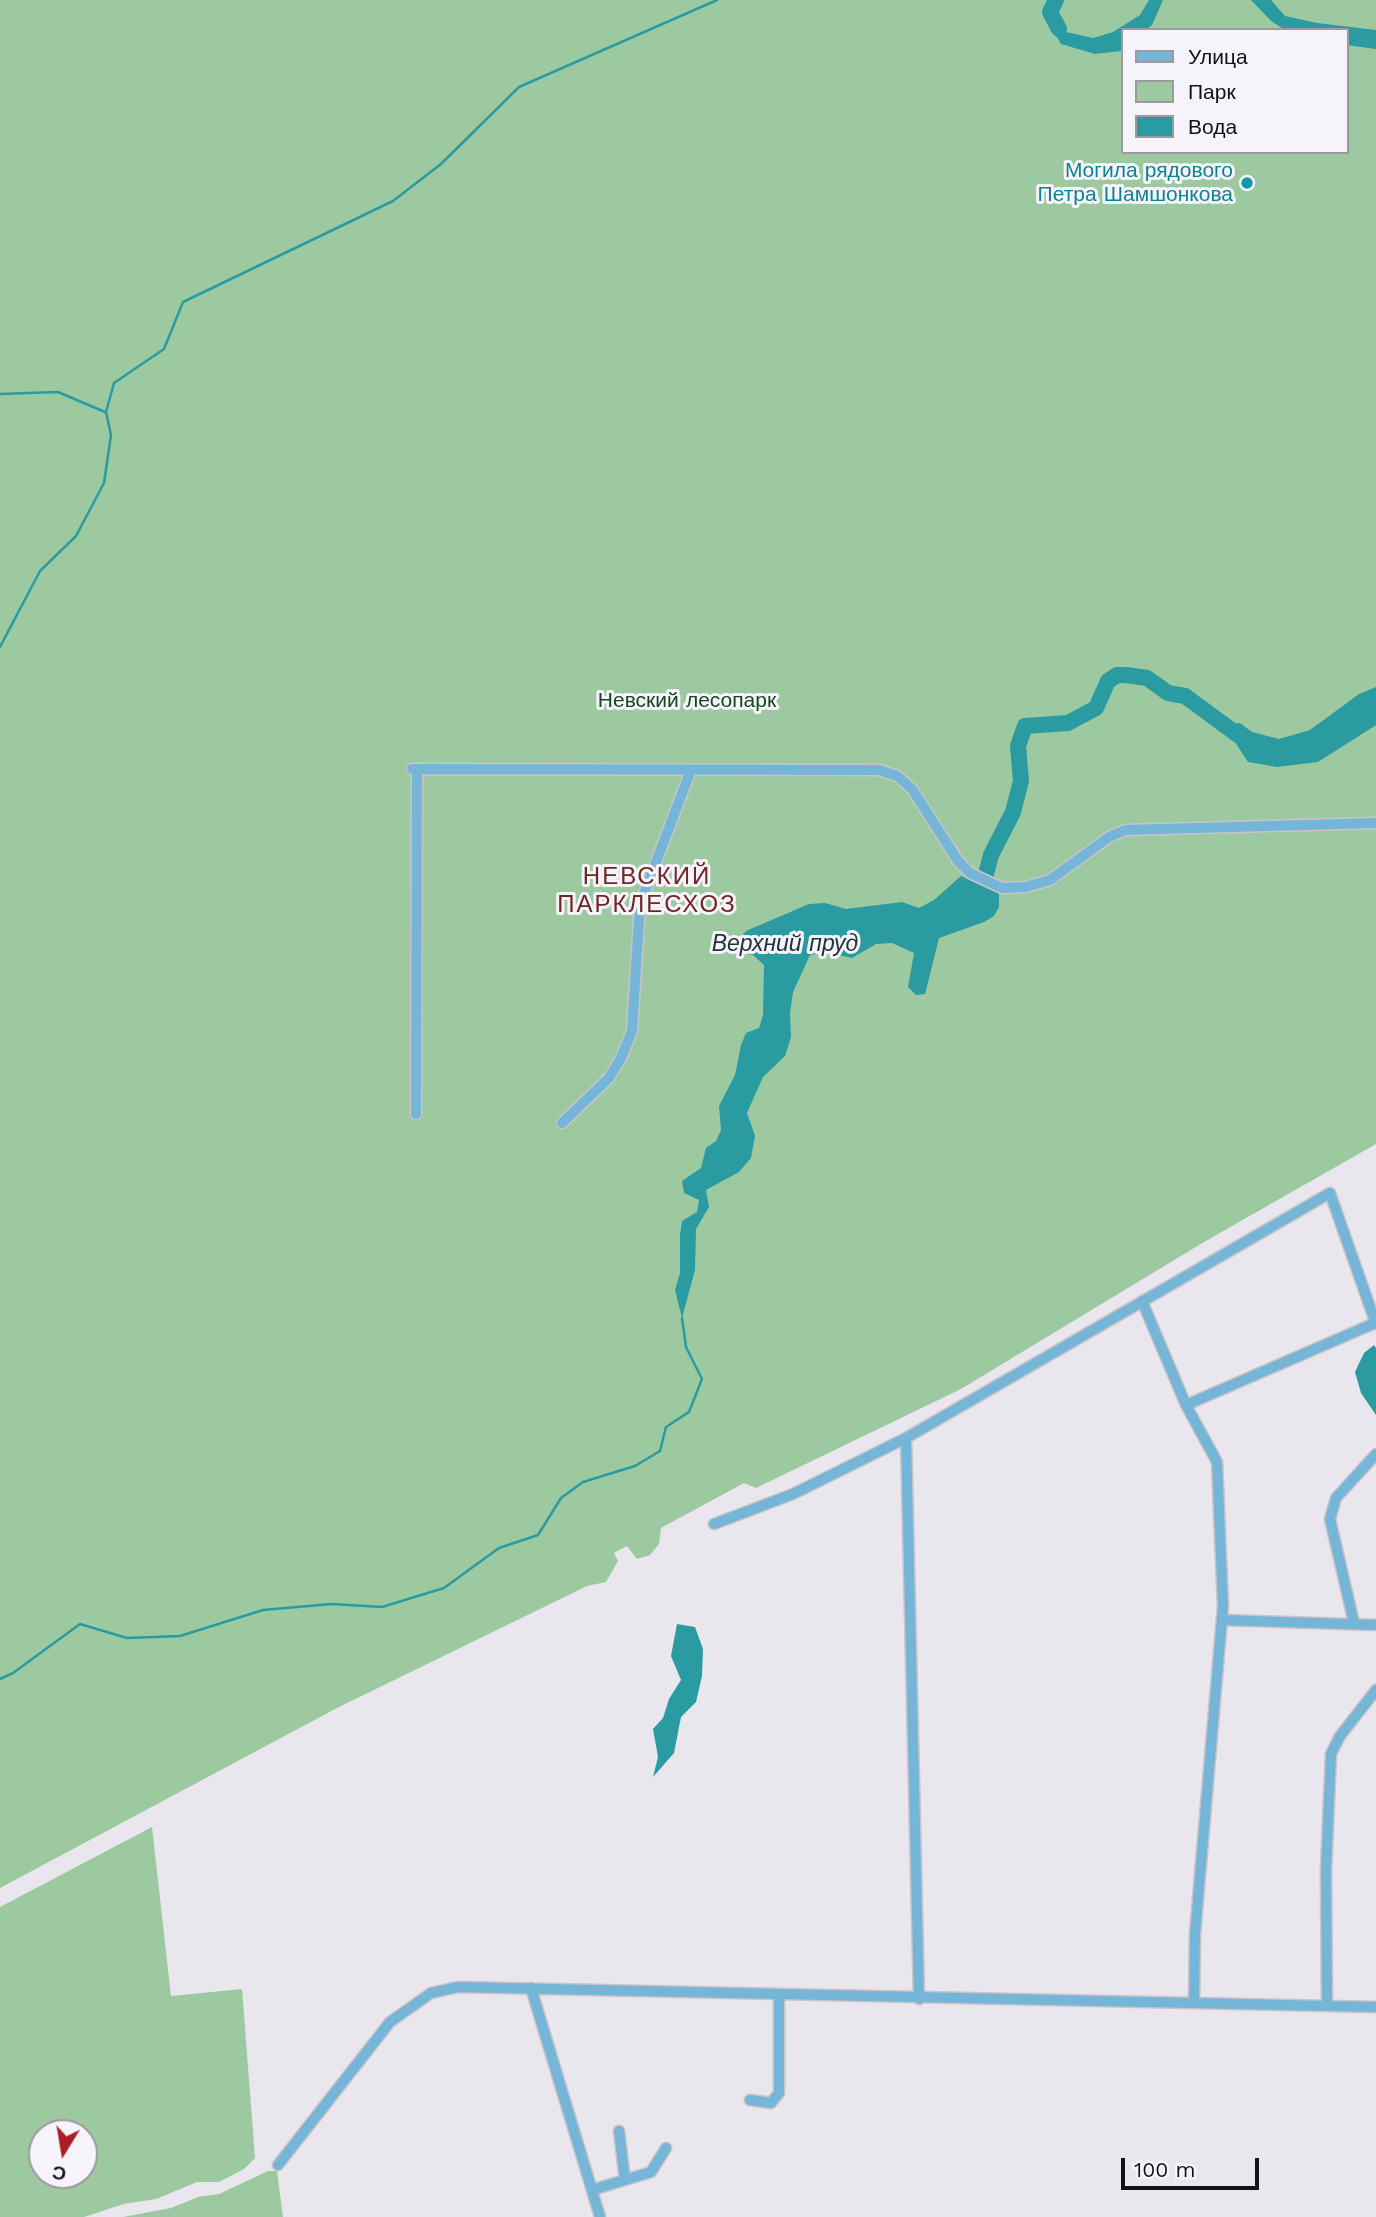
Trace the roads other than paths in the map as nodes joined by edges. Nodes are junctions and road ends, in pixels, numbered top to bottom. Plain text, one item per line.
1 (691, 770) junction
2 (1376, 823) edge
3 (416, 1114) dead end
4 (562, 1123) dead end
5 (1142, 1301) junction
6 (1376, 1324) edge
7 (1186, 1405) junction
8 (906, 1438) junction
9 (1376, 1454) edge
10 (714, 1524) dead end
11 (1222, 1620) junction
12 (1354, 1623) junction
13 (1376, 1626) edge
14 (1376, 1690) edge
15 (531, 1988) junction
16 (779, 1995) junction
17 (919, 1999) junction
18 (1194, 2003) junction
19 (1327, 2006) junction
20 (1376, 2007) edge
21 (750, 2100) dead end
22 (619, 2131) dead end
23 (666, 2148) dead end
24 (278, 2165) dead end
25 (625, 2180) junction
26 (592, 2190) junction
27 (600, 2217) edge

1 - 2 street
1 - 3 street
1 - 4 street
5 - 6 street
5 - 7 street
5 - 8 street
6 - 7 street
7 - 11 street
8 - 10 street
8 - 17 street
9 - 12 street
11 - 12 street
11 - 18 street
12 - 13 street
14 - 19 street
15 - 16 street
15 - 24 street
15 - 26 street
16 - 17 street
16 - 21 street
17 - 18 street
18 - 19 street
19 - 20 street
22 - 25 street
23 - 25 street
25 - 26 street
26 - 27 street

